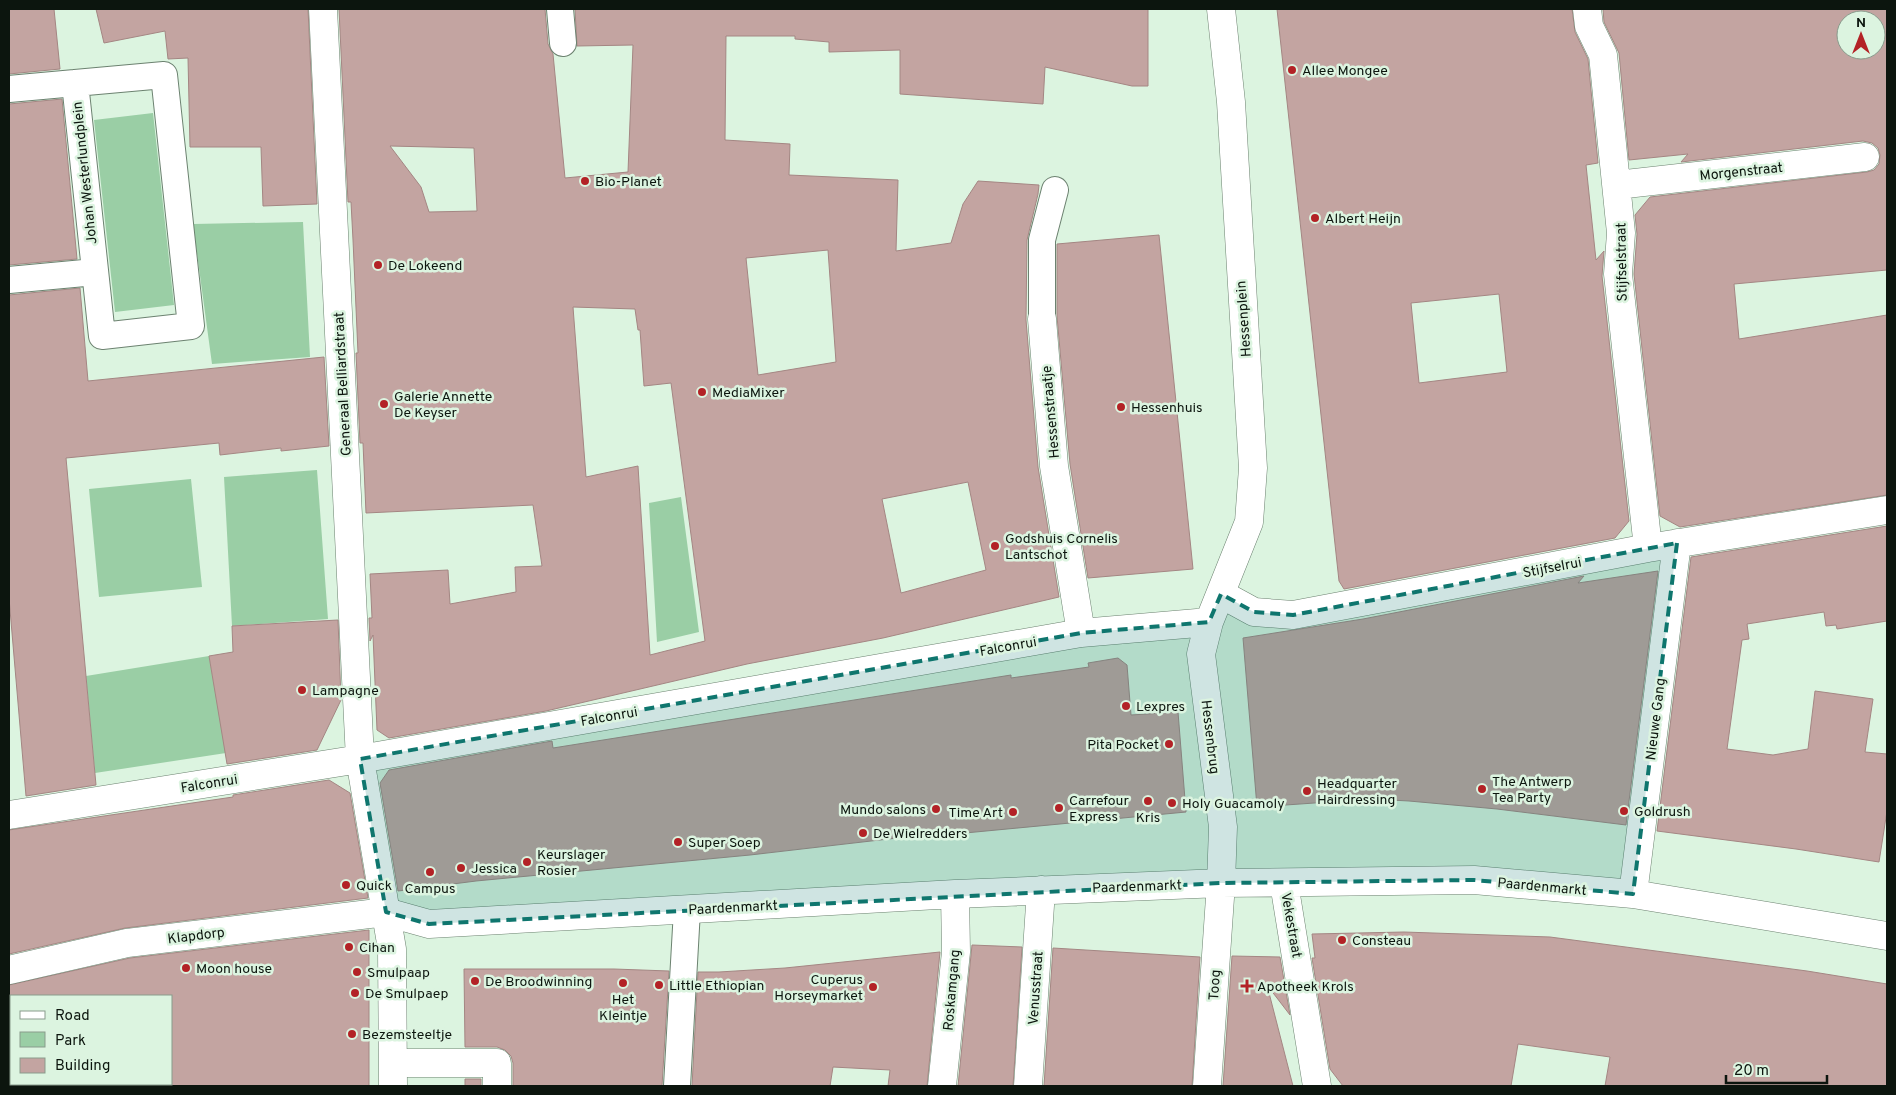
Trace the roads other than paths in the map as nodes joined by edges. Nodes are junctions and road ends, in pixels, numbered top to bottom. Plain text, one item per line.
1 (323, 9) edge
2 (560, 9) edge
3 (1221, 9) edge
4 (1587, 9) edge
5 (563, 43) dead end
6 (75, 83) junction
7 (9, 89) edge
8 (1865, 157) dead end
9 (1617, 185) junction
10 (1055, 190) dead end
11 (95, 272) junction
12 (9, 280) edge
13 (1042, 319) joint
14 (1887, 510) edge
15 (1678, 544) junction
16 (1648, 548) junction
17 (1221, 594) junction
18 (1209, 622) junction
19 (1080, 633) junction
20 (360, 759) junction
21 (9, 814) edge
22 (1221, 883) junction
23 (1284, 883) junction
24 (1041, 890) junction
25 (955, 894) junction
26 (1633, 894) junction
27 (687, 910) junction
28 (386, 912) junction
29 (1887, 936) edge
30 (9, 970) edge
31 (393, 1067) edge
32 (497, 1086) edge
33 (677, 1086) edge
34 (942, 1086) edge
35 (1028, 1086) edge
36 (1207, 1086) edge
37 (1317, 1086) edge

1 - 20 street, Generaal Belliardstraat
2 - 5 street
3 - 17 street, Hessenplein
4 - 9 street, Stijfselstraat
6 - 7 street
6 - 11 street, Johan Westerlundplein
6 - 11 street, Johan Westerlundplein
8 - 9 street, Morgenstraat
9 - 16 street, Stijfselstraat
10 - 13 street, Hessenstraatje
11 - 12 street
13 - 19 street, Hessenstraatje
14 - 15 street, Stijfselrui
15 - 16 street, Stijfselrui
15 - 26 street, Nieuwe Gang
16 - 17 street, Stijfselrui
17 - 18 street, Hessenplein
18 - 19 street, Falconrui
18 - 22 street, Hessenbrug
19 - 20 street, Falconrui
20 - 21 street, Falconrui
20 - 28 street, Generaal Belliardstraat
22 - 23 street, Paardenmarkt
22 - 24 street, Paardenmarkt
22 - 36 street, Toog
23 - 26 street, Paardenmarkt
23 - 37 street, Vekestraat
24 - 25 street, Paardenmarkt
24 - 35 street, Venusstraat
25 - 27 street, Paardenmarkt
25 - 34 street, Roskamgang
26 - 29 street, Paardenmarkt
27 - 28 street, Paardenmarkt
27 - 33 street
28 - 30 street, Klapdorp
28 - 31 street, Generaal Belliardstraat
31 - 32 street

